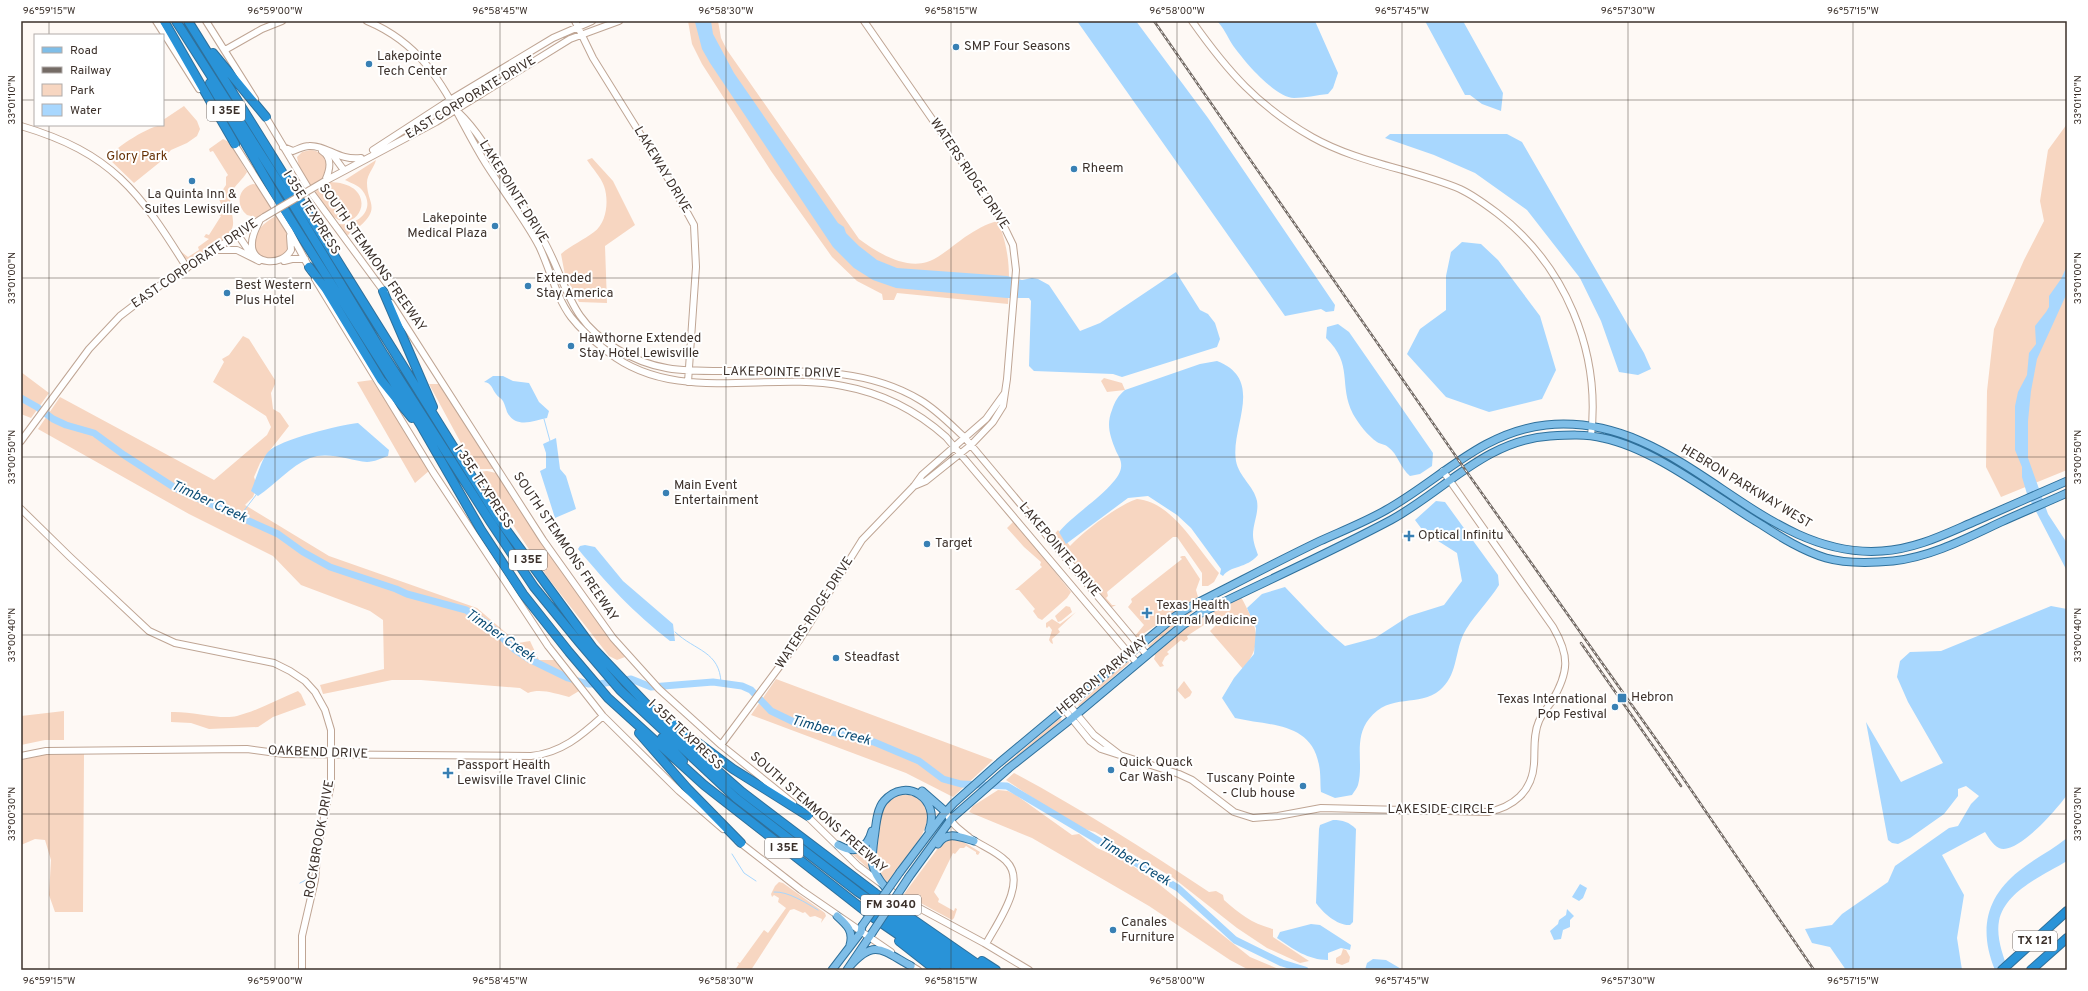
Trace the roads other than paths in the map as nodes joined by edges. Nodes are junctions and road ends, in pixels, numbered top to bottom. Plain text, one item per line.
1 (156, 21) edge
2 (164, 21) edge
3 (172, 21) edge
4 (176, 21) edge
5 (206, 21) edge
6 (282, 21) edge
7 (367, 21) edge
8 (592, 21) edge
9 (619, 21) edge
10 (864, 21) edge
11 (1192, 21) edge
12 (189, 23) edge
13 (576, 24) edge
14 (581, 34) junction
15 (225, 50) junction
16 (450, 100) junction
17 (456, 109) junction
18 (266, 117) junction
19 (21, 126) edge
20 (234, 144) junction
21 (283, 146) junction
22 (330, 152) junction
23 (361, 158) junction
24 (294, 165) junction
25 (343, 169) junction
26 (503, 176) junction
27 (497, 180) junction
28 (325, 181) junction
29 (262, 219) junction
30 (289, 230) junction
31 (238, 234) junction
32 (216, 250) junction
33 (255, 259) junction
34 (304, 259) junction
35 (309, 267) junction
36 (187, 268) junction
37 (383, 291) junction
38 (570, 302) junction
39 (565, 306) junction
40 (688, 371) junction
41 (702, 371) junction
42 (810, 372) junction
43 (395, 378) junction
44 (688, 382) junction
45 (703, 382) junction
46 (810, 383) junction
47 (886, 385) junction
48 (1004, 394) junction
49 (881, 397) junction
50 (420, 424) junction
51 (1592, 426) junction
52 (443, 432) junction
53 (1591, 436) junction
54 (965, 438) junction
55 (21, 441) edge
56 (971, 445) junction
57 (955, 447) junction
58 (960, 453) junction
59 (1459, 460) joint
60 (1464, 468) joint
61 (462, 469) junction
62 (1443, 471) junction
63 (1449, 480) junction
64 (2067, 481) edge
65 (914, 486) junction
66 (2067, 493) edge
67 (21, 508) edge
68 (1023, 508) junction
69 (1014, 517) junction
70 (490, 521) junction
71 (1322, 540) junction
72 (1328, 551) junction
73 (1204, 599) junction
74 (1209, 610) junction
75 (1140, 645) junction
76 (593, 648) junction
77 (1129, 654) junction
78 (1147, 655) junction
79 (1137, 663) junction
80 (620, 690) junction
81 (608, 698) junction
82 (638, 698) junction
83 (1066, 707) junction
84 (603, 716) junction
85 (1074, 716) junction
86 (721, 745) junction
87 (332, 753) junction
88 (21, 756) edge
89 (704, 785) junction
90 (742, 792) junction
91 (946, 812) junction
92 (808, 816) junction
93 (950, 820) junction
94 (926, 837) junction
95 (974, 840) junction
96 (741, 843) junction
97 (838, 845) junction
98 (916, 867) junction
99 (885, 887) junction
100 (858, 892) junction
101 (898, 909) junction
102 (864, 910) junction
103 (2067, 911) edge
104 (837, 916) junction
105 (890, 928) junction
106 (861, 929) junction
107 (870, 935) junction
108 (2067, 938) edge
109 (2067, 942) edge
110 (986, 944) junction
111 (849, 949) junction
112 (911, 966) junction
113 (849, 968) edge
114 (302, 970) edge
115 (832, 970) edge
116 (918, 970) edge
117 (936, 970) edge
118 (950, 970) edge
119 (964, 970) edge
120 (975, 970) edge
121 (986, 970) edge
122 (996, 970) edge
123 (1029, 970) edge
124 (2002, 970) edge
125 (2031, 970) edge
126 (2039, 970) edge

1 - 20 main road
2 - 20 highway
3 - 43 highway, I 35E
4 - 43 highway, I 35E TEXPRESS
5 - 15 main road, SOUTH STEMMONS FREEWAY
6 - 15 main road
7 - 16 main road, LAKEPOINTE DRIVE
8 - 13 main road, EAST CORPORATE DRIVE
9 - 14 main road, EAST CORPORATE DRIVE
10 - 48 main road, WATERS RIDGE DRIVE
11 - 51 main road
12 - 18 highway
12 - 52 highway, SOUTH STEMMONS FREEWAY / I 35E
13 - 14 main road, LAKEWAY DRIVE
13 - 16 main road, EAST CORPORATE DRIVE
14 - 17 main road, EAST CORPORATE DRIVE
14 - 40 main road, LAKEWAY DRIVE
15 - 18 main road, SOUTH STEMMONS FREEWAY
16 - 17 main road, LAKEPOINTE DRIVE
16 - 23 main road, EAST CORPORATE DRIVE
17 - 26 main road, LAKEPOINTE DRIVE
17 - 27 main road, LAKEPOINTE DRIVE
17 - 28 main road, EAST CORPORATE DRIVE
18 - 21 main road, SOUTH STEMMONS FREEWAY
19 - 36 main road
20 - 30 main road
21 - 22 main road
21 - 24 main road, SOUTH STEMMONS FREEWAY
22 - 23 main road
22 - 25 main road
23 - 25 main road, EAST CORPORATE DRIVE
24 - 28 main road
24 - 37 main road, SOUTH STEMMONS FREEWAY
25 - 28 main road, EAST CORPORATE DRIVE
26 - 27 main road
26 - 38 main road, LAKEPOINTE DRIVE
27 - 39 main road, LAKEPOINTE DRIVE
28 - 29 main road, EAST CORPORATE DRIVE, bridge
29 - 30 main road
29 - 31 main road, EAST CORPORATE DRIVE
30 - 34 main road
31 - 32 main road, EAST CORPORATE DRIVE
31 - 33 main road
32 - 33 main road
32 - 36 main road, EAST CORPORATE DRIVE
33 - 34 main road
34 - 35 main road
35 - 50 highway
35 - 84 main road
36 - 55 main road, EAST CORPORATE DRIVE
37 - 52 highway
37 - 86 main road, SOUTH STEMMONS FREEWAY
38 - 39 main road
38 - 40 main road, LAKEPOINTE DRIVE
39 - 44 main road, LAKEPOINTE DRIVE
40 - 41 main road, LAKEPOINTE DRIVE
40 - 44 main road, LAKEWAY DRIVE
41 - 42 main road, LAKEPOINTE DRIVE
41 - 45 main road
42 - 46 main road
42 - 47 main road, LAKEPOINTE DRIVE
43 - 50 highway, I 35E
43 - 61 highway, I 35E TEXPRESS
44 - 45 main road, LAKEPOINTE DRIVE
45 - 46 main road, LAKEPOINTE DRIVE
46 - 49 main road, LAKEPOINTE DRIVE
47 - 49 main road
47 - 54 main road, LAKEPOINTE DRIVE
48 - 54 main road, WATERS RIDGE DRIVE
48 - 56 main road, WATERS RIDGE DRIVE
49 - 57 main road, LAKEPOINTE DRIVE
50 - 81 highway, I 35E
51 - 53 main road
51 - 59 main road, HEBRON PARKWAY WEST
51 - 64 main road, HEBRON PARKWAY WEST
52 - 61 highway, SOUTH STEMMONS FREEWAY / I 35E
53 - 60 main road, HEBRON PARKWAY WEST
53 - 66 main road, HEBRON PARKWAY WEST
54 - 56 main road, LAKEPOINTE DRIVE
54 - 57 main road, WATERS RIDGE DRIVE
56 - 58 main road, WATERS RIDGE DRIVE
56 - 68 main road, LAKEPOINTE DRIVE
57 - 58 main road, LAKEPOINTE DRIVE
57 - 65 main road, WATERS RIDGE DRIVE
58 - 65 main road, WATERS RIDGE DRIVE
58 - 69 main road, LAKEPOINTE DRIVE
59 - 62 main road, HEBRON PARKWAY
60 - 63 main road, HEBRON PARKWAY
61 - 70 highway, I 35E TEXPRESS
61 - 76 highway, SOUTH STEMMONS FREEWAY / I 35E
62 - 63 main road, LAKESIDE CIRCLE
62 - 71 main road, HEBRON PARKWAY
63 - 72 main road, HEBRON PARKWAY
63 - 85 main road, LAKESIDE CIRCLE
65 - 86 main road, WATERS RIDGE DRIVE
67 - 87 main road, ROCKBROOK DRIVE
68 - 69 main road
68 - 75 main road, LAKEPOINTE DRIVE
69 - 77 main road, LAKEPOINTE DRIVE
70 - 76 highway
70 - 80 highway, I 35E TEXPRESS
71 - 72 main road
71 - 73 main road, HEBRON PARKWAY
72 - 74 main road, HEBRON PARKWAY
73 - 74 main road
73 - 75 main road, HEBRON PARKWAY
74 - 78 main road, HEBRON PARKWAY
75 - 77 main road, HEBRON PARKWAY
75 - 78 main road, LAKEPOINTE DRIVE
76 - 82 highway, SOUTH STEMMONS FREEWAY / I 35E
77 - 79 main road, LAKEPOINTE DRIVE
77 - 83 main road, HEBRON PARKWAY
78 - 79 main road, HEBRON PARKWAY
79 - 85 main road, HEBRON PARKWAY
80 - 89 highway
80 - 100 highway, I 35E TEXPRESS
81 - 89 highway, I 35E
81 - 96 highway
82 - 90 highway, SOUTH STEMMONS FREEWAY / I 35E
82 - 92 highway
83 - 85 main road, LAKESIDE CIRCLE
83 - 91 main road, HEBRON PARKWAY
84 - 87 main road, OAKBEND DRIVE
84 - 96 main road
85 - 93 main road, HEBRON PARKWAY
86 - 92 main road, SOUTH STEMMONS FREEWAY
87 - 88 main road, OAKBEND DRIVE
87 - 114 main road, ROCKBROOK DRIVE
89 - 102 highway, I 35E
90 - 100 highway
90 - 101 highway, SOUTH STEMMONS FREEWAY / I 35E
91 - 93 main road
91 - 94 main road, HEBRON PARKWAY
91 - 97 main road
92 - 97 main road, SOUTH STEMMONS FREEWAY
93 - 95 main road
93 - 98 main road, HEBRON PARKWAY / FM 3040
94 - 99 main road
94 - 106 main road, FM 3040, bridge
95 - 98 main road
95 - 110 main road
96 - 104 main road
97 - 99 main road, SOUTH STEMMONS FREEWAY
98 - 107 main road, FM 3040, bridge
99 - 110 main road, SOUTH STEMMONS FREEWAY
100 - 120 highway
101 - 121 highway, SOUTH STEMMONS FREEWAY / I 35E
101 - 122 highway
102 - 105 highway, I 35E
102 - 119 highway
103 - 124 highway, TX 121
104 - 106 main road
104 - 111 main road
105 - 117 highway
105 - 118 highway, I 35E
106 - 107 main road
106 - 111 main road, FM 3040
107 - 112 main road
107 - 113 main road, FM 3040
108 - 125 highway, TX 121
109 - 126 highway
110 - 123 main road, SOUTH STEMMONS FREEWAY
111 - 115 main road, FM 3040
112 - 113 main road
112 - 116 main road

